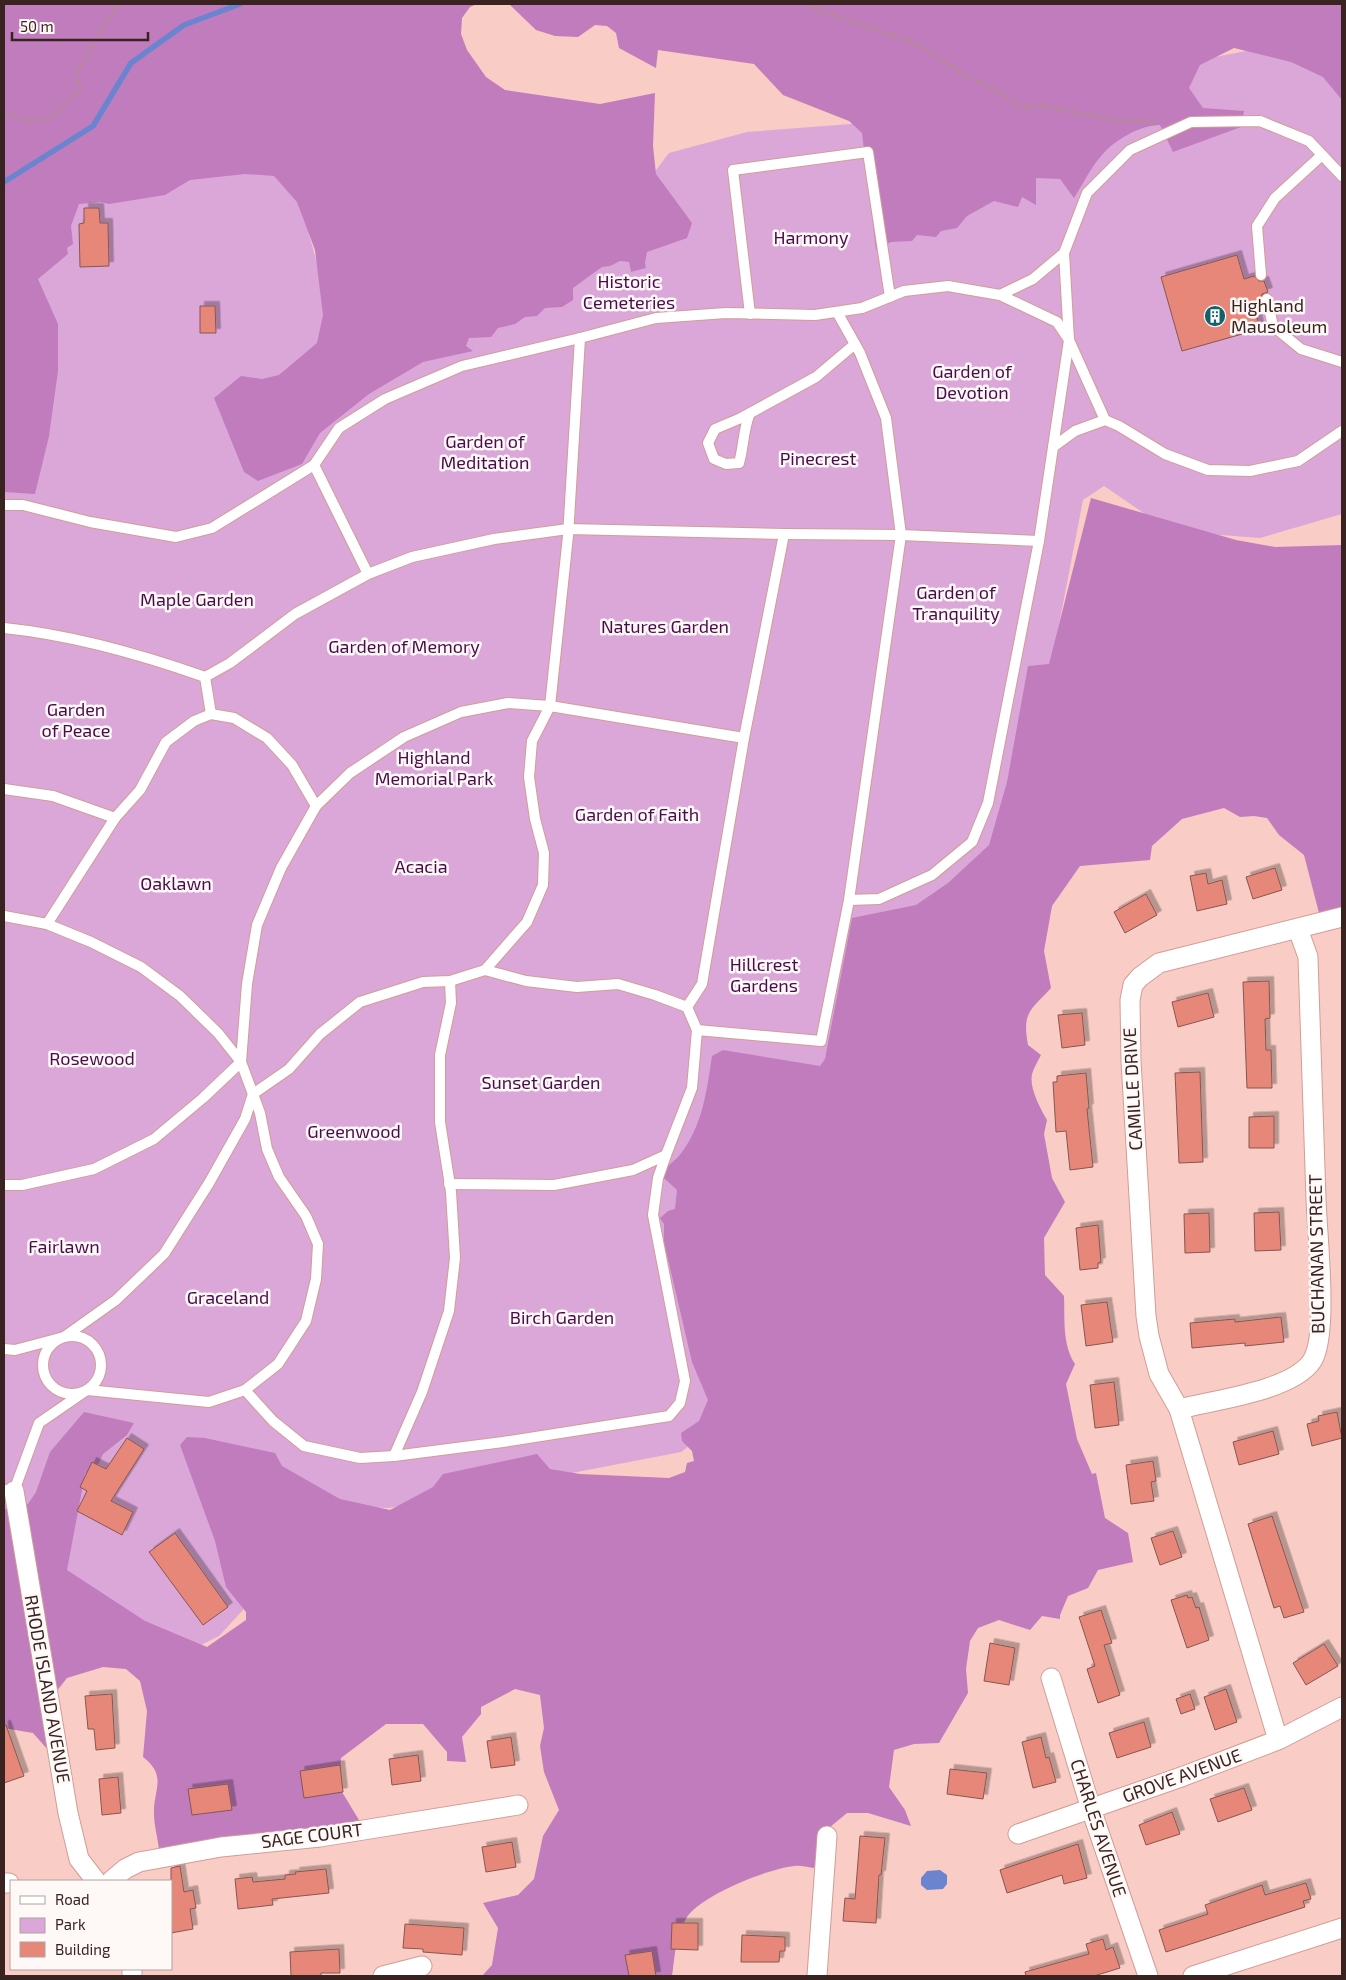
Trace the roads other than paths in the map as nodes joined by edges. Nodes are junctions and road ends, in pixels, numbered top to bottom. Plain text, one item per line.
1 (1322, 155) junction
2 (1342, 176) edge
3 (1064, 253) junction
4 (1261, 275) dead end
5 (1000, 295) junction
6 (890, 296) junction
7 (1267, 298) dead end
8 (838, 312) junction
9 (750, 314) junction
10 (580, 338) junction
11 (1069, 340) junction
12 (855, 344) junction
13 (1342, 362) edge
14 (750, 413) junction
15 (1105, 420) junction
16 (1342, 431) edge
17 (1053, 448) junction
18 (314, 465) junction
19 (4, 505) edge
20 (568, 529) junction
21 (784, 534) junction
22 (902, 535) junction
23 (1039, 541) junction
24 (368, 574) junction
25 (4, 628) edge
26 (205, 677) junction
27 (550, 706) junction
28 (212, 714) junction
29 (744, 738) junction
30 (4, 789) edge
31 (316, 806) junction
32 (115, 818) junction
33 (849, 900) junction
34 (4, 916) edge
35 (1342, 917) edge
36 (47, 924) junction
37 (1298, 929) junction
38 (485, 970) junction
39 (450, 981) junction
40 (688, 1007) junction
41 (697, 1030) junction
42 (241, 1062) junction
43 (253, 1094) junction
44 (666, 1155) junction
45 (449, 1184) junction
46 (4, 1185) edge
47 (64, 1337) junction
48 (4, 1349) edge
49 (87, 1390) junction
50 (245, 1390) junction
51 (1179, 1409) junction
52 (394, 1456) junction
53 (9, 1491) edge
54 (1051, 1678) dead end
55 (1342, 1707) edge
56 (1278, 1740) junction
57 (518, 1805) dead end
58 (1091, 1809) junction
59 (1018, 1834) dead end
60 (828, 1836) dead end
61 (95, 1880) edge
62 (112, 1880) edge
63 (1342, 1928) edge
64 (422, 1966) dead end
65 (383, 1976) edge
66 (817, 1976) edge
67 (1148, 1976) edge
68 (1193, 1976) edge

1 - 2 lane
1 - 3 lane
1 - 4 lane
3 - 5 lane
3 - 11 lane
5 - 6 lane
5 - 11 lane
6 - 8 lane
6 - 9 lane
7 - 13 lane
8 - 9 lane
8 - 12 lane
9 - 10 lane
10 - 18 lane
10 - 20 lane
11 - 15 lane
11 - 17 lane
12 - 14 lane
12 - 22 lane
14 - 14 lane
15 - 16 lane
15 - 17 lane
17 - 23 lane
18 - 19 lane
18 - 24 lane
20 - 21 lane
20 - 24 lane
20 - 27 lane
21 - 22 lane
21 - 29 lane
22 - 23 lane
22 - 33 lane
23 - 33 lane
24 - 26 lane
25 - 26 lane
26 - 28 lane
27 - 29 lane
27 - 31 lane
27 - 38 lane
28 - 31 lane
28 - 32 lane
29 - 40 lane
30 - 32 lane
31 - 42 lane
32 - 36 lane
33 - 41 lane
34 - 36 lane
35 - 37 street, CAMILLE DRIVE
36 - 42 lane
37 - 51 street, BUCHANAN STREET
37 - 51 street, CAMILLE DRIVE
38 - 39 lane
38 - 40 lane
39 - 43 lane
39 - 45 lane
40 - 41 lane
41 - 44 lane
42 - 43 lane
42 - 46 lane
43 - 47 lane
43 - 50 lane
44 - 45 lane
44 - 52 lane
45 - 52 lane
47 - 48 lane
47 - 49 lane
47 - 49 lane
49 - 50 lane
49 - 53 lane
50 - 52 lane
51 - 56 street
53 - 61 street, RHODE ISLAND AVENUE
54 - 58 street, CHARLES AVENUE
55 - 56 street, GROVE AVENUE
56 - 58 street, GROVE AVENUE
57 - 62 street, SAGE COURT
58 - 59 street, GROVE AVENUE
58 - 67 street, CHARLES AVENUE
60 - 66 street
63 - 68 street
64 - 65 street

